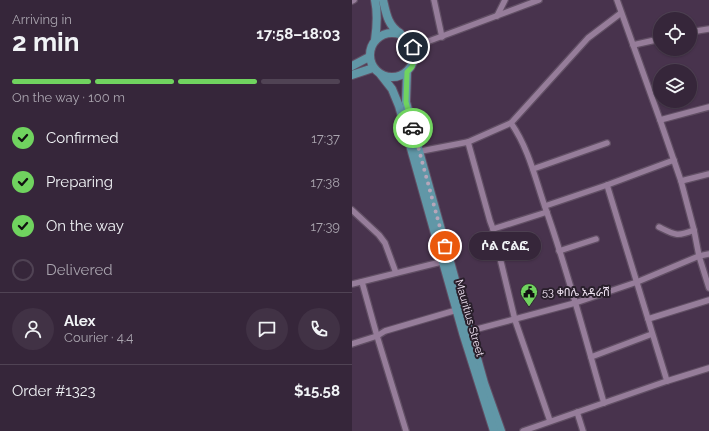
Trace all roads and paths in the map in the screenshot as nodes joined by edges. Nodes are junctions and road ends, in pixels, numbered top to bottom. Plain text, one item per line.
1 (375, 0) edge
2 (383, 0) edge
3 (434, 0) edge
4 (505, 0) edge
5 (539, 0) edge
6 (617, 0) edge
7 (621, 13) junction
8 (497, 16) junction
9 (709, 29) edge
10 (697, 31) edge
11 (404, 36) junction
12 (442, 37) junction
13 (375, 40) junction
14 (653, 41) edge
15 (633, 45) junction
16 (413, 47) junction
17 (369, 57) junction
18 (352, 66) edge
19 (373, 68) junction
20 (407, 72) junction
21 (352, 74) edge
22 (381, 75) junction
23 (709, 107) edge
24 (660, 120) junction
25 (511, 123) junction
26 (468, 142) junction
27 (607, 143) dead end
28 (416, 152) junction
29 (674, 160) junction
30 (533, 169) junction
31 (709, 174) edge
32 (681, 181) junction
33 (607, 185) junction
34 (546, 209) junction
35 (352, 210) edge
36 (659, 227) dead end
37 (494, 229) junction
38 (694, 230) junction
39 (596, 239) dead end
40 (559, 251) junction
41 (709, 254) edge
42 (699, 256) junction
43 (445, 261) junction
44 (396, 273) junction
45 (362, 282) junction
46 (637, 282) junction
47 (352, 284) edge
48 (709, 288) edge
49 (709, 300) edge
50 (575, 303) junction
51 (460, 309) junction
52 (648, 319) junction
53 (515, 320) junction
54 (466, 332) junction
55 (652, 334) junction
56 (377, 336) junction
57 (352, 344) edge
58 (591, 357) junction
59 (709, 368) edge
60 (667, 381) junction
61 (604, 403) junction
62 (577, 412) junction
63 (550, 421) junction
64 (406, 431) edge
65 (494, 431) edge
66 (501, 431) edge
67 (523, 431) edge
68 (584, 431) edge

1 - 13 main road
2 - 11 main road
3 - 12 street
4 - 8 street
5 - 8 street
6 - 7 street
7 - 15 street
7 - 25 street
8 - 12 street
9 - 10 street
11 - 13 main road
11 - 16 main road
12 - 16 street
13 - 17 main road
14 - 15 street
15 - 24 street
16 - 20 main road
17 - 18 main road
17 - 19 main road
19 - 21 main road
19 - 22 main road
20 - 22 main road
20 - 28 main road, Mauritius Street
22 - 28 main road, Mauritius Street
23 - 24 street
24 - 29 street
25 - 26 street
25 - 30 street
26 - 28 street
26 - 37 street
27 - 30 street
28 - 43 main road, Mauritius Street
29 - 32 street
29 - 33 street
30 - 34 street
31 - 32 street
32 - 38 street
33 - 34 street
33 - 46 street
34 - 37 street
34 - 40 street
35 - 44 street
36 - 38 street
37 - 53 street
38 - 42 street
39 - 40 street
40 - 50 street
41 - 42 street
42 - 46 street
42 - 48 street
43 - 44 street
43 - 51 main road, Mauritius Street
44 - 45 street
45 - 47 street
45 - 56 street
46 - 50 street
46 - 52 street
49 - 52 street
50 - 53 street
50 - 58 street
51 - 54 main road, Mauritius Street
51 - 56 street
52 - 55 street
53 - 54 street
53 - 63 street
54 - 65 main road, Mauritius Street
54 - 66 main road, Mauritius Street
55 - 58 street
55 - 60 street
56 - 57 street
56 - 64 street
58 - 61 street
59 - 60 street
60 - 61 street
61 - 62 street
62 - 63 street
62 - 68 street
63 - 67 street

